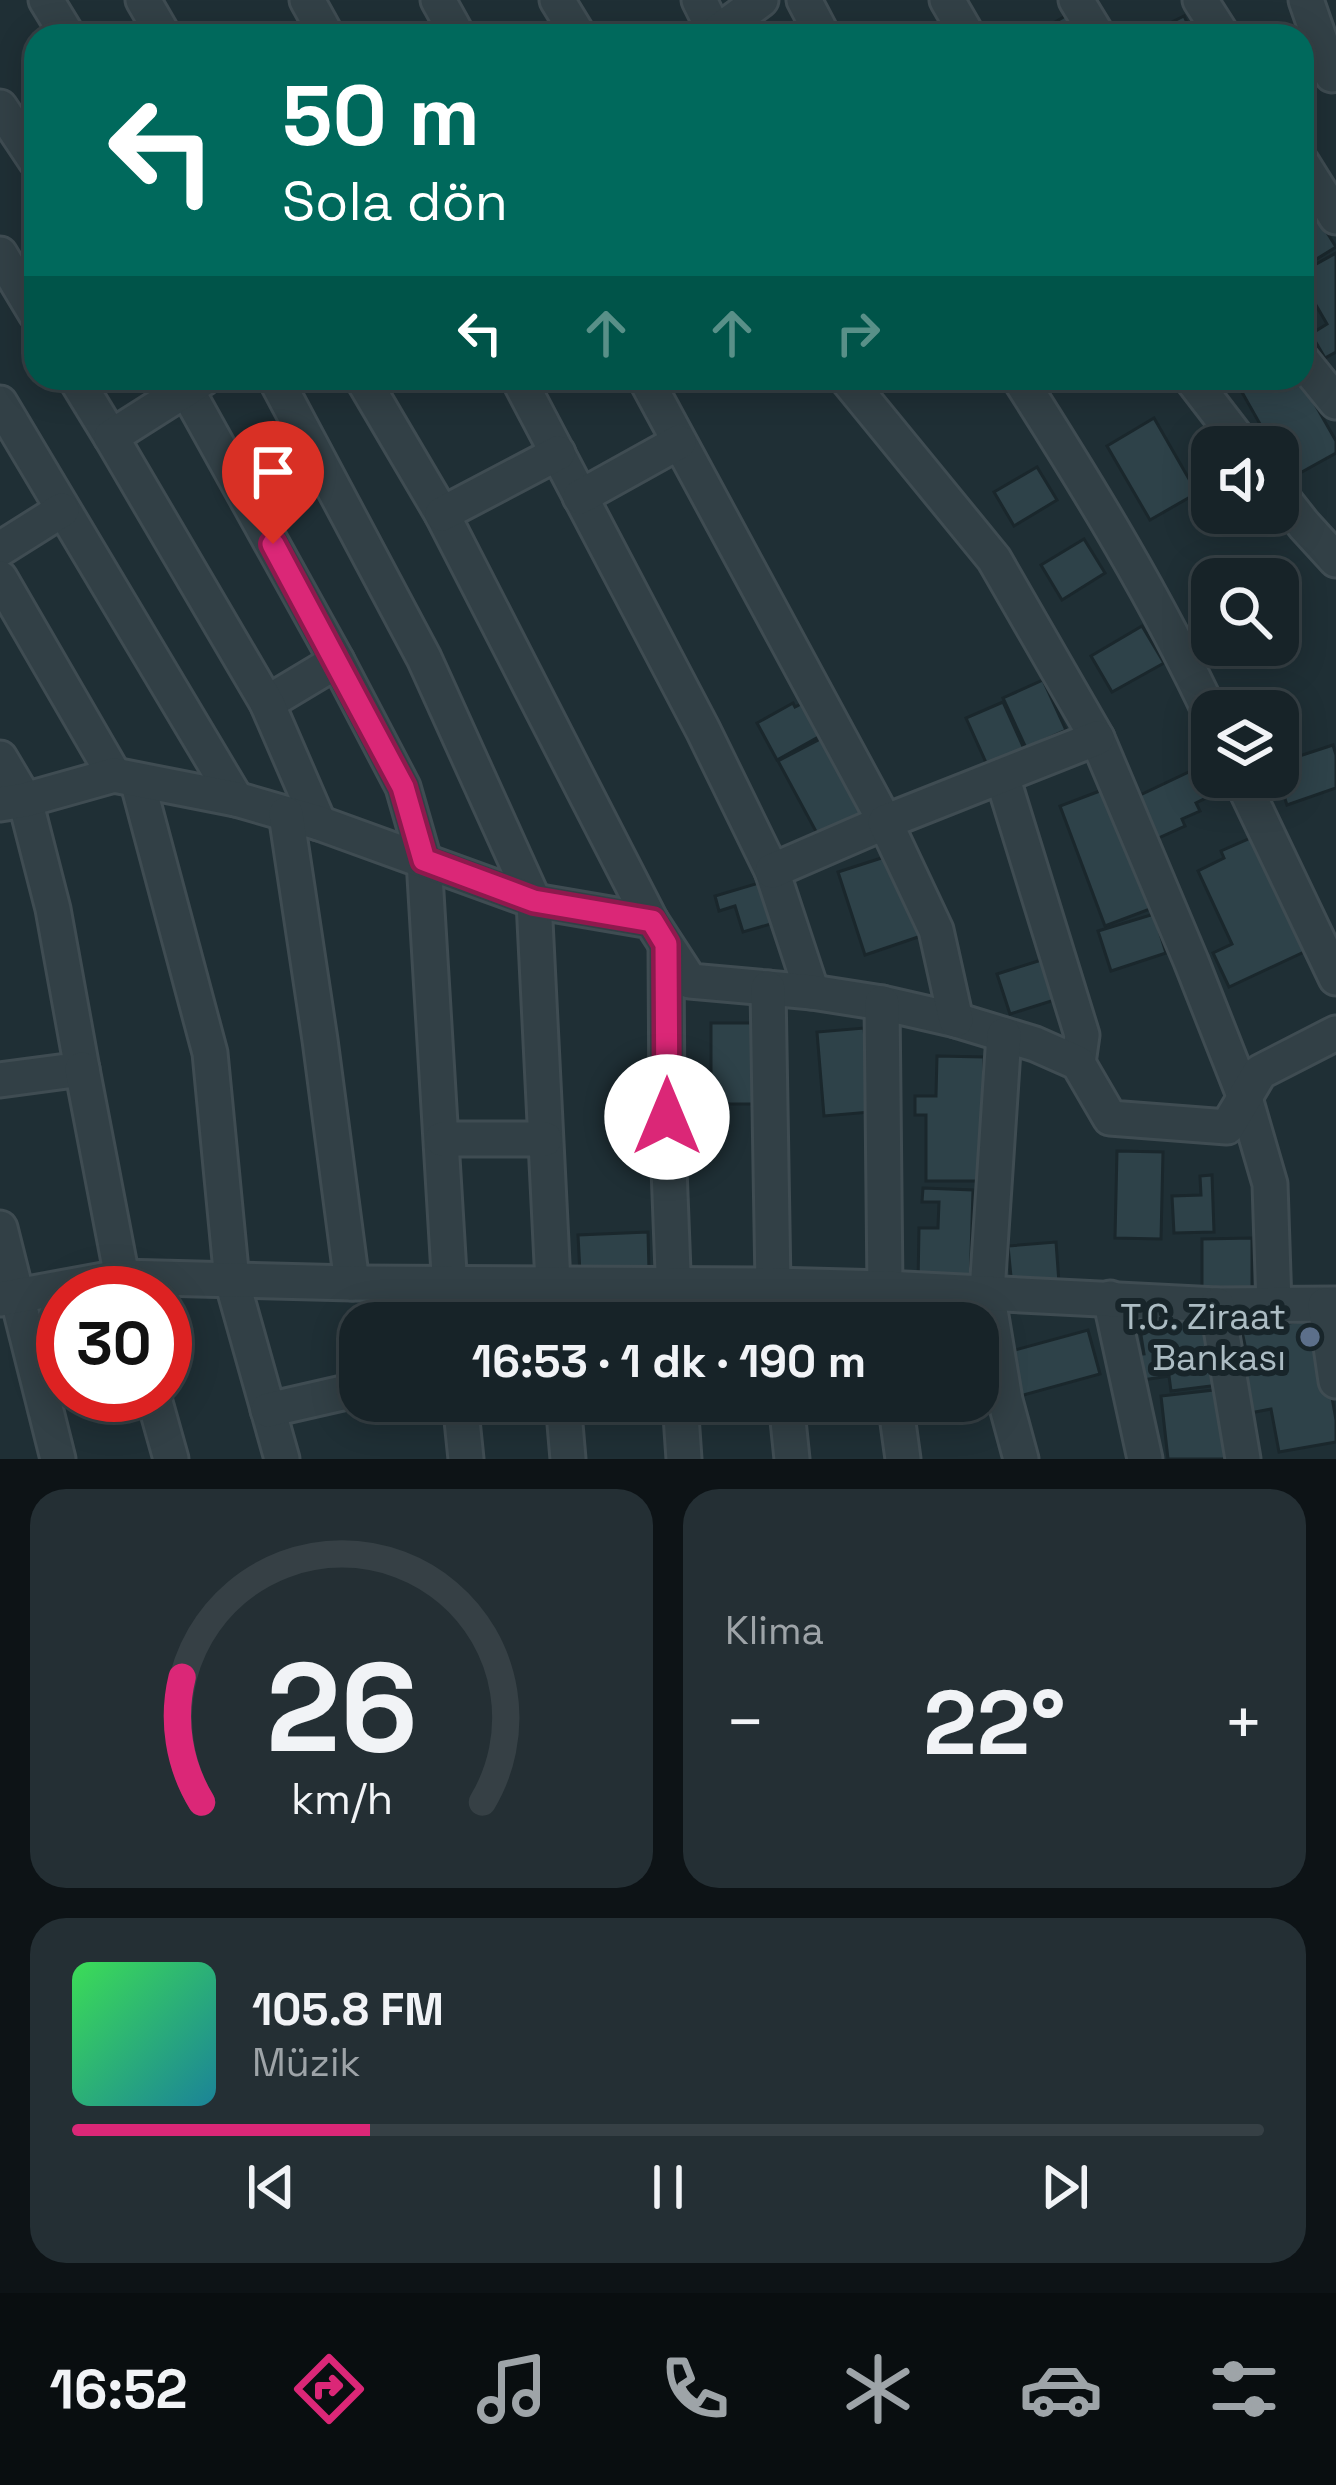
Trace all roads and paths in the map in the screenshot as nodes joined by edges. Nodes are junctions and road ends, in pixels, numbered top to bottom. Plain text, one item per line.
1 (761, 0) edge
2 (1306, 0) edge
3 (729, 24) edge
4 (1333, 74) dead end
5 (0, 107) edge
6 (24, 143) edge
7 (1314, 182) edge
8 (1336, 218) edge
9 (0, 254) edge
10 (24, 294) edge
11 (1314, 375) edge
12 (82, 390) edge
13 (179, 390) edge
14 (194, 390) edge
15 (280, 390) edge
16 (369, 390) edge
17 (524, 390) edge
18 (652, 390) edge
19 (856, 390) edge
20 (1027, 390) edge
21 (1200, 390) edge
22 (1336, 402) edge
23 (0, 403) edge
24 (1228, 426) edge
25 (111, 437) junction
26 (680, 442) junction
27 (557, 453) junction
28 (580, 497) junction
29 (62, 510) junction
30 (442, 514) junction
31 (1299, 516) edge
32 (0, 549) edge
33 (1336, 560) edge
34 (0, 578) edge
35 (337, 661) junction
36 (1199, 690) edge
37 (267, 703) junction
38 (1097, 738) junction
39 (0, 758) edge
40 (1002, 776) junction
41 (125, 777) junction
42 (1250, 798) edge
43 (236, 800) junction
44 (12, 802) edge
45 (286, 814) junction
46 (885, 822) junction
47 (319, 824) junction
48 (424, 860) junction
49 (772, 871) junction
50 (534, 901) junction
51 (659, 932) junction
52 (1336, 979) edge
53 (768, 988) junction
54 (812, 992) junction
55 (882, 1003) junction
56 (956, 1019) junction
57 (1336, 1033) edge
58 (1004, 1035) junction
59 (1078, 1063) junction
60 (82, 1069) junction
61 (0, 1079) edge
62 (1245, 1098) junction
63 (442, 1139) junction
64 (544, 1139) junction
65 (0, 1228) edge
66 (118, 1266) edge
67 (232, 1281) junction
68 (192, 1282) edge
69 (352, 1283) junction
70 (448, 1284) junction
71 (552, 1284) junction
72 (673, 1285) junction
73 (773, 1285) junction
74 (885, 1288) junction
75 (987, 1292) junction
76 (8, 1298) edge
77 (1110, 1298) junction
78 (450, 1302) edge
79 (553, 1302) edge
80 (674, 1302) edge
81 (775, 1302) edge
82 (886, 1302) edge
83 (1330, 1304) edge
84 (1217, 1305) junction
85 (1274, 1305) junction
86 (1336, 1381) edge
87 (339, 1394) edge
88 (268, 1409) junction
89 (161, 1422) edge
90 (462, 1422) edge
91 (564, 1422) edge
92 (681, 1422) edge
93 (788, 1422) edge
94 (898, 1422) edge
95 (58, 1459) edge
96 (171, 1459) edge
97 (282, 1459) edge
98 (466, 1459) edge
99 (568, 1459) edge
100 (684, 1459) edge
101 (792, 1459) edge
102 (903, 1459) edge
103 (1021, 1459) edge
104 (1145, 1459) edge
105 (1243, 1459) edge

1 - 3 street
2 - 4 street
5 - 6 street
7 - 8 street
9 - 10 street
11 - 22 street
12 - 25 street
13 - 25 street
14 - 35 street
15 - 50 street
16 - 30 street
17 - 27 street
18 - 26 street
19 - 38 street
20 - 36 street
21 - 24 street
23 - 29 street
25 - 37 street
26 - 28 street
26 - 46 street
27 - 28 street
27 - 30 street
28 - 49 street
29 - 32 street
29 - 43 street
30 - 51 street
31 - 33 street
34 - 41 street
35 - 37 street
35 - 48 street
37 - 47 street
38 - 40 street
38 - 62 street
39 - 44 street
40 - 46 street
40 - 59 street
41 - 43 street
41 - 44 street
41 - 67 street
42 - 52 street
43 - 45 street
44 - 60 street
45 - 47 street
45 - 69 street
46 - 49 street
46 - 56 street
47 - 48 street
48 - 50 street
48 - 63 street
49 - 54 street
50 - 51 street
50 - 64 street
51 - 53 street
51 - 72 street
53 - 54 street
53 - 73 street
54 - 55 street
55 - 56 street
55 - 74 street
56 - 58 street
57 - 62 street
58 - 59 street
58 - 75 street
59 - 62 street
60 - 61 street
60 - 66 street
62 - 85 street
63 - 64 street
63 - 70 street
64 - 71 street
65 - 76 street
67 - 68 street
67 - 69 street
67 - 88 street
69 - 70 street
70 - 71 street
70 - 78 street
71 - 72 street
71 - 79 street
72 - 73 street
72 - 80 street
73 - 74 street
73 - 81 street
74 - 75 street
74 - 82 street
75 - 77 street
75 - 103 street
76 - 95 street
77 - 84 street
77 - 104 street
83 - 85 street
83 - 86 street
84 - 85 street
84 - 105 street
87 - 88 street
88 - 97 street
89 - 96 street
90 - 98 street
91 - 99 street
92 - 100 street
93 - 101 street
94 - 102 street

